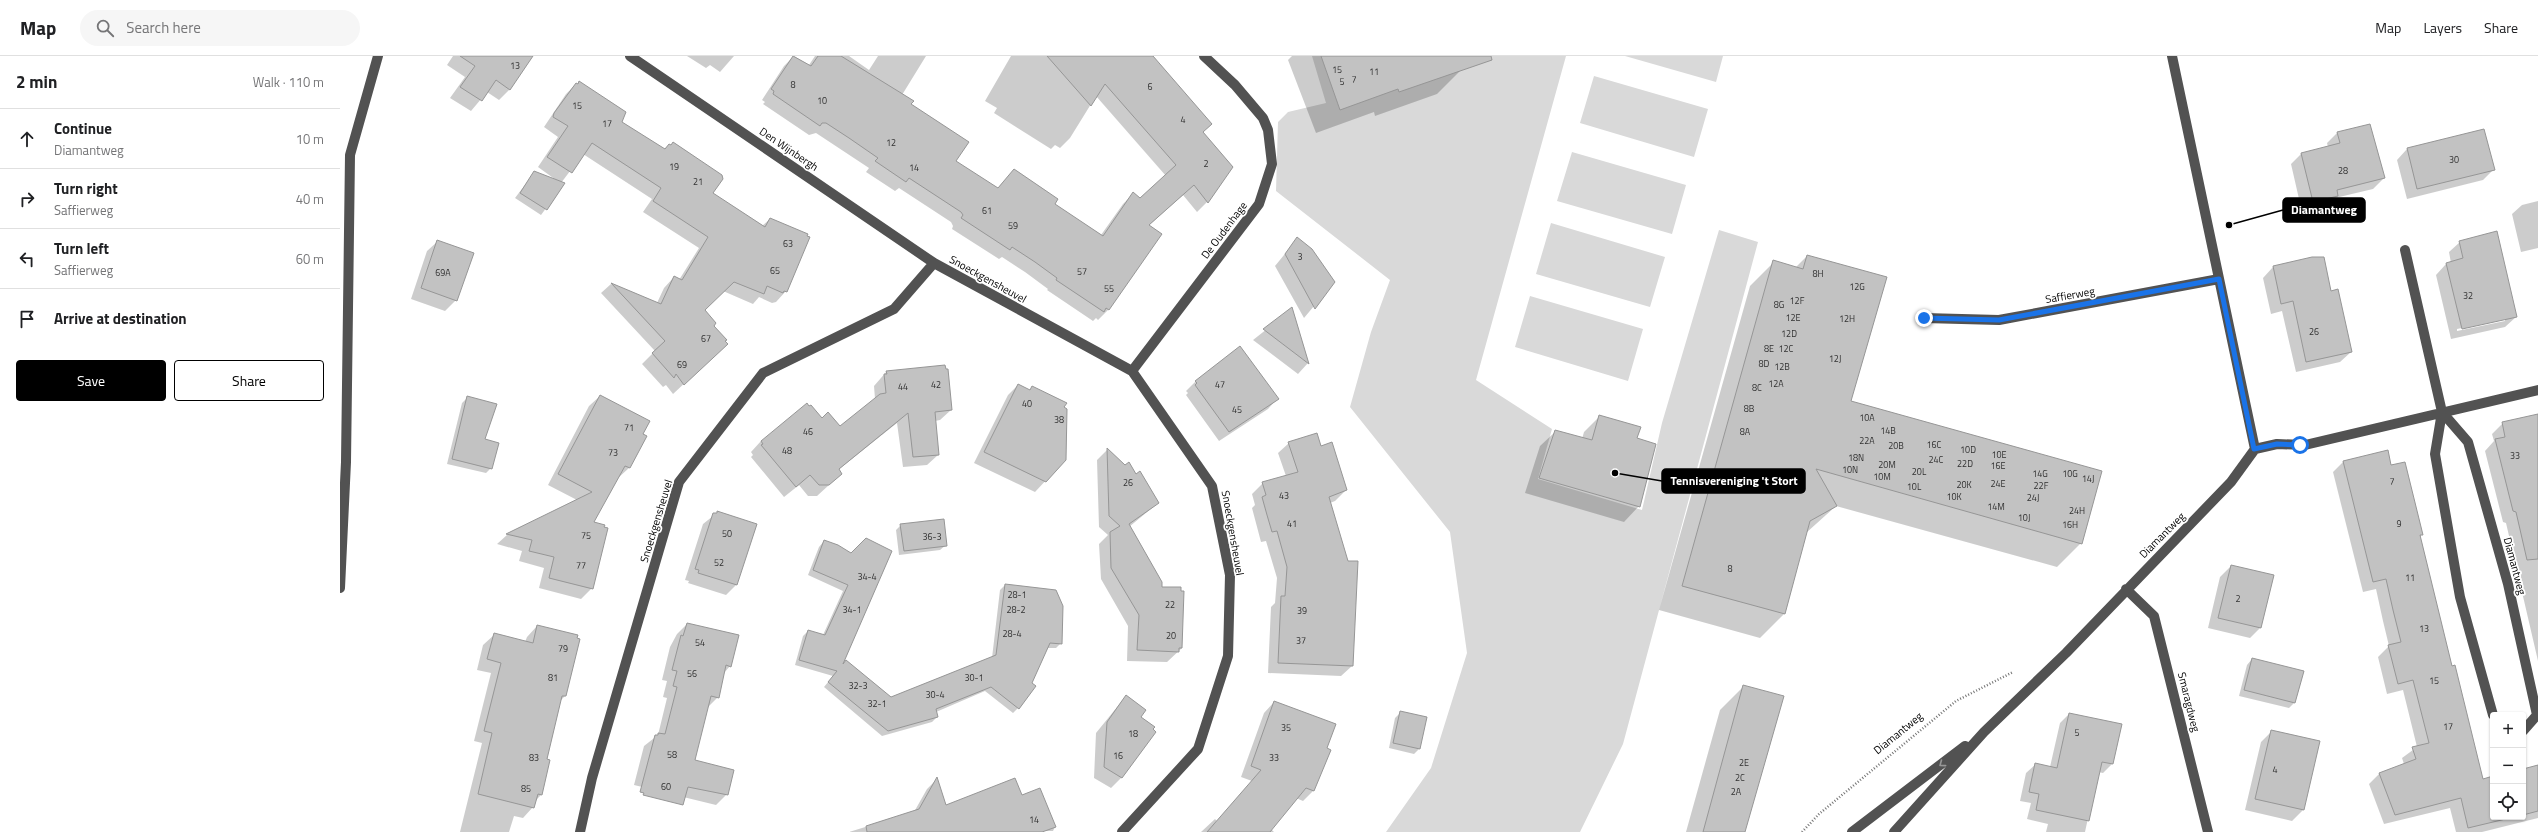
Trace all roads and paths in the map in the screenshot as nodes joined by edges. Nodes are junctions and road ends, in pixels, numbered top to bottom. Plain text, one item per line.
1 (378, 56) edge
2 (630, 56) edge
3 (1204, 56) edge
4 (2172, 56) edge
5 (345, 154) edge
6 (2405, 250) dead end
7 (934, 263) junction
8 (2219, 279) junction
9 (1924, 318) dead end
10 (1132, 372) junction
11 (2538, 390) edge
12 (2442, 412) junction
13 (2254, 449) junction
14 (343, 461) edge
15 (340, 588) edge
16 (2126, 589) junction
17 (2018, 670) dead end
18 (2492, 712) edge
19 (2526, 728) edge
20 (1984, 732) junction
21 (580, 832) edge
22 (1122, 832) edge
23 (1802, 832) edge
24 (1852, 832) edge
25 (1894, 832) edge
26 (2208, 832) edge

1 - 5 street
2 - 7 street, Den Wijnbergh
3 - 10 street, De Oudenhage
4 - 8 street
5 - 14 street
6 - 12 street, Diamantweg
7 - 10 street, Snoeckgensheuvel
7 - 21 street, Snoeckgensheuvel
8 - 9 street, Saffierweg
8 - 13 street
10 - 22 street, Snoeckgensheuvel
11 - 12 street
12 - 13 street
12 - 18 street, Diamantweg
12 - 19 street, Diamantweg
13 - 16 street, Diamantweg
14 - 15 street
16 - 20 street, Diamantweg
16 - 26 street, Smaragdweg
17 - 23 path, Diamantweg
20 -> 24 street, Diamantweg
20 - 25 street, Diamantweg

